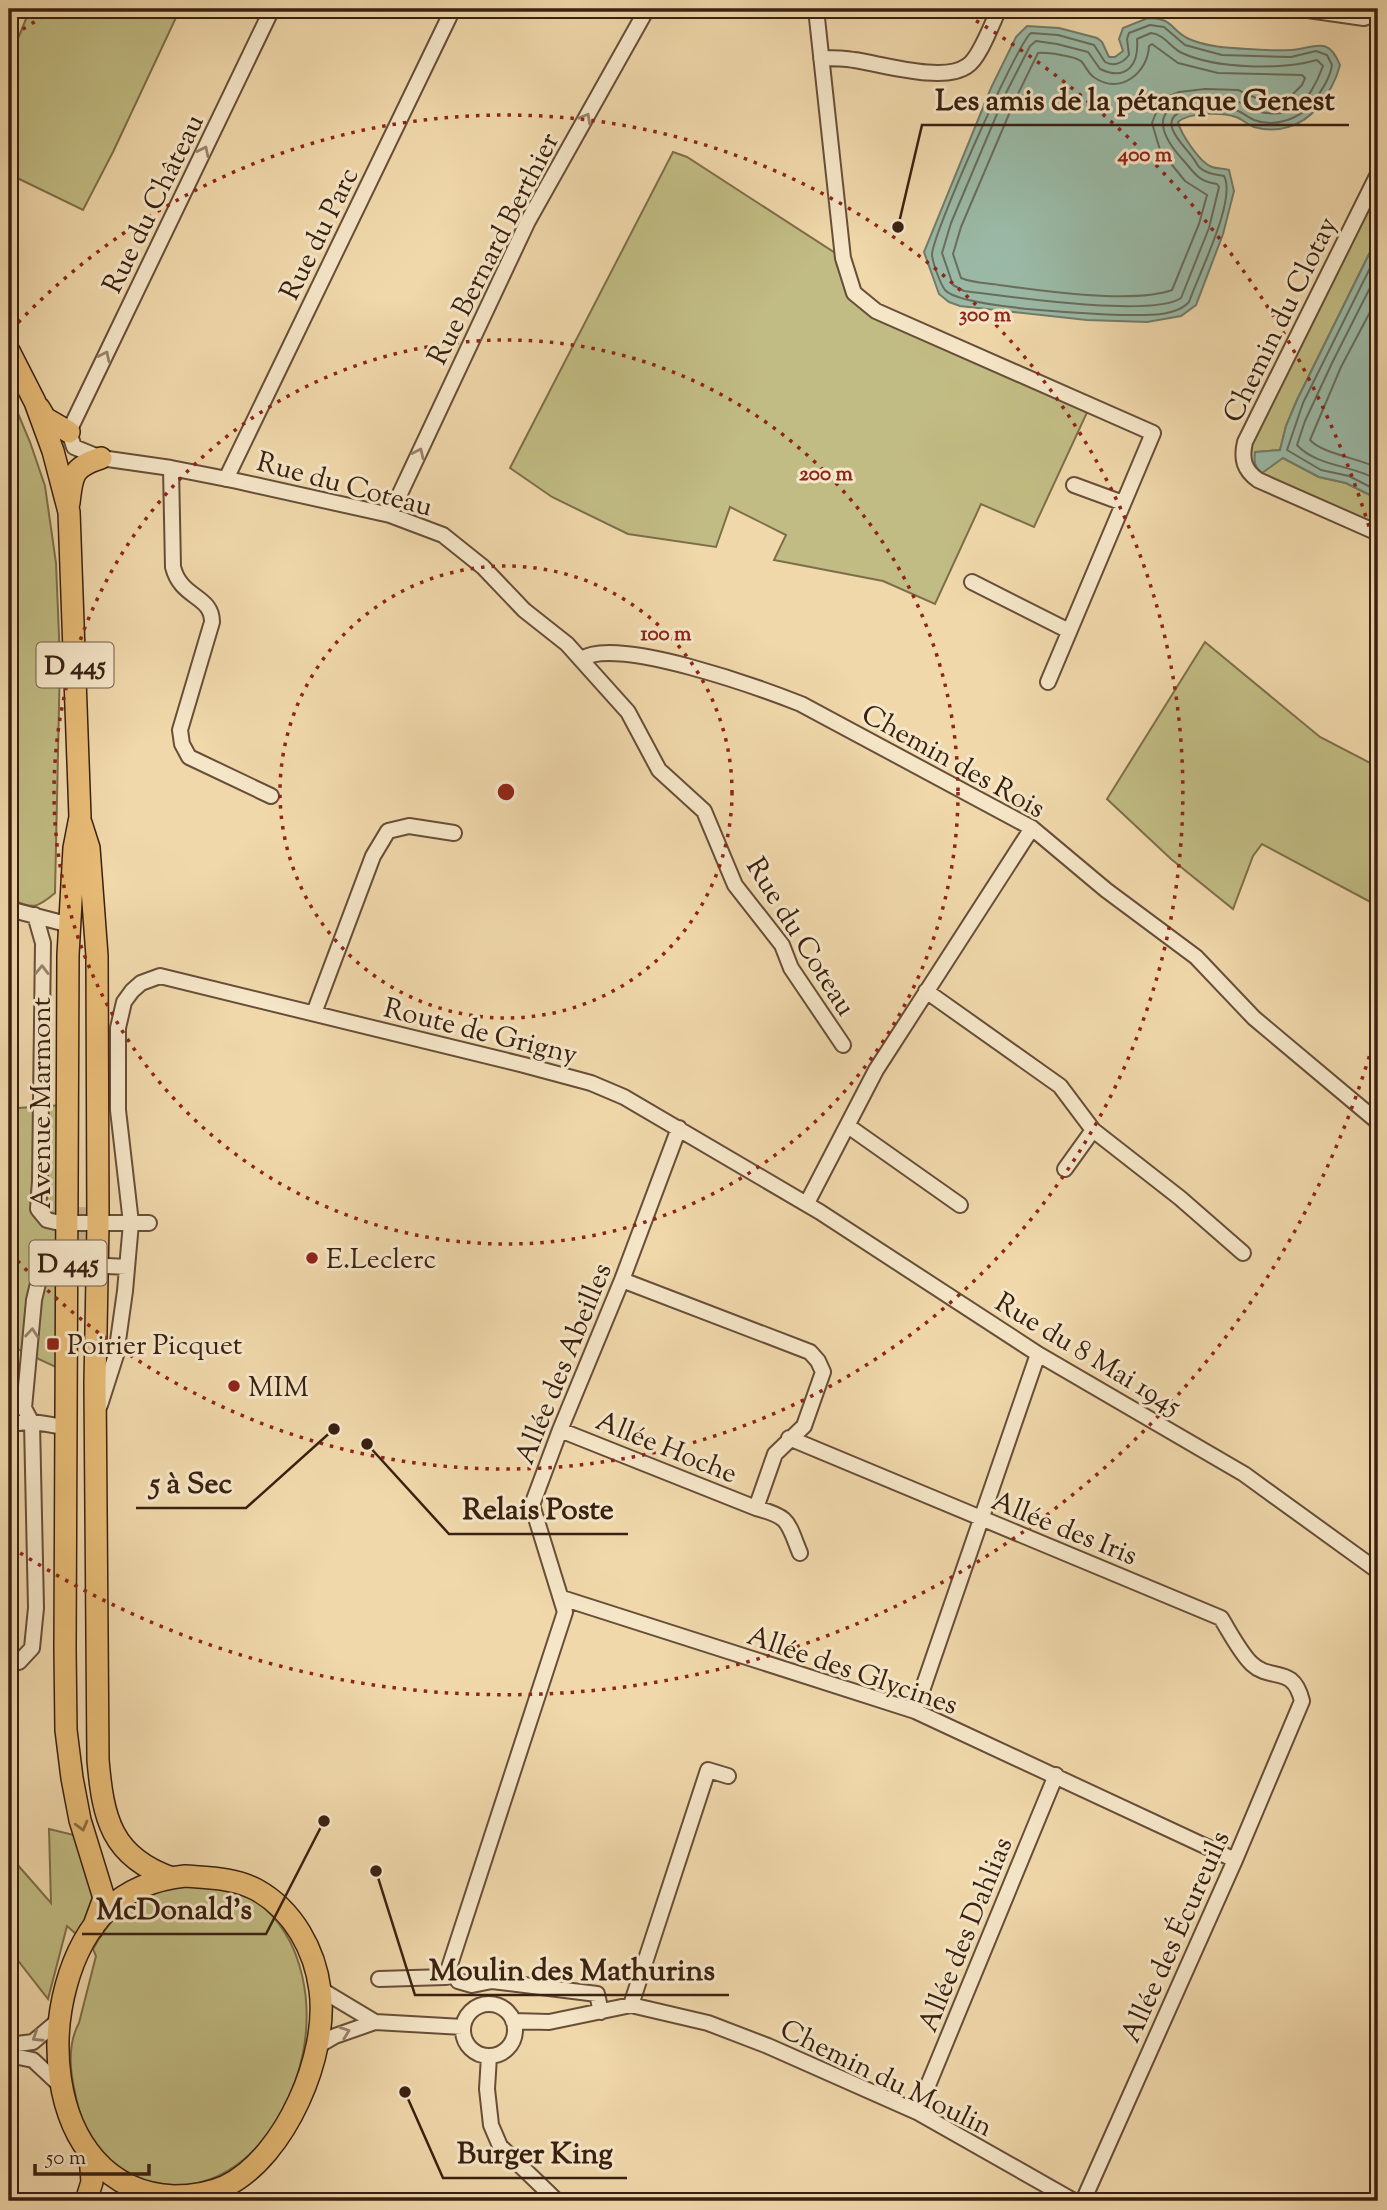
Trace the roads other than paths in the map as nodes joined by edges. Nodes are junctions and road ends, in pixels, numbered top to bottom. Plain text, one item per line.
1 (272, 9) edge
2 (453, 9) edge
3 (647, 9) edge
4 (816, 9) edge
5 (999, 9) edge
6 (1301, 9) edge
7 (1378, 13) edge
8 (821, 58) junction
9 (1378, 174) edge
10 (9, 351) edge
11 (35, 402) junction
12 (72, 425) junction
13 (101, 458) junction
14 (171, 468) junction
15 (226, 479) junction
16 (1074, 485) dead end
17 (1123, 503) junction
18 (69, 512) junction
19 (390, 514) junction
20 (1378, 533) edge
21 (972, 582) dead end
22 (1069, 631) junction
23 (582, 659) junction
24 (1048, 681) dead end
25 (271, 796) dead end
26 (80, 817) junction
27 (1032, 828) junction
28 (454, 832) dead end
29 (74, 848) junction
30 (9, 909) edge
31 (34, 915) junction
32 (70, 926) junction
33 (926, 991) junction
34 (314, 1013) junction
35 (842, 1045) dead end
36 (1378, 1122) edge
37 (848, 1126) junction
38 (679, 1128) junction
39 (1093, 1130) junction
40 (1065, 1169) dead end
41 (771, 1181) joint
42 (807, 1203) junction
43 (960, 1205) dead end
44 (83, 1215) junction
45 (131, 1223) junction
46 (149, 1223) dead end
47 (1243, 1253) dead end
48 (127, 1267) junction
49 (82, 1273) junction
50 (622, 1280) junction
51 (1038, 1354) junction
52 (96, 1420) junction
53 (32, 1423) junction
54 (9, 1426) edge
55 (66, 1427) junction
56 (559, 1430) junction
57 (789, 1438) junction
58 (756, 1508) junction
59 (979, 1518) junction
60 (800, 1553) dead end
61 (1378, 1572) edge
62 (562, 1598) junction
63 (9, 1664) edge
64 (1299, 1688) joint
65 (915, 1711) junction
66 (1056, 1775) junction
67 (728, 1776) dead end
68 (72, 1778) junction
69 (100, 1790) junction
70 (1235, 1860) junction
71 (172, 1878) junction
72 (93, 1928) junction
73 (379, 1979) dead end
74 (452, 1979) junction
75 (320, 1989) junction
76 (631, 2005) junction
77 (601, 2012) junction
78 (60, 2019) junction
79 (513, 2021) junction
80 (376, 2022) junction
81 (463, 2027) junction
82 (9, 2045) edge
83 (316, 2047) junction
84 (9, 2055) edge
85 (489, 2056) junction
86 (62, 2087) junction
87 (917, 2112) junction
88 (90, 2155) junction
89 (207, 2196) edge
90 (86, 2201) edge
91 (557, 2201) edge
92 (1074, 2201) edge
93 (1083, 2201) edge

12 -> 1 street, Rue du Château
2 - 15 street, Rue du Parc
19 -> 3 street, Rue Bernard Berthier
4 - 8 street
5 - 8 street
6 - 7 street
8 - 17 street
9 - 20 street, Chemin du Clotay
10 - 11 main road, Avenue Marmont / D 445
11 - 12 main road
11 - 18 main road, Avenue Marmont / D 445
12 - 13 street, Rue du Coteau
13 - 14 street, Rue du Coteau
13 - 18 main road
14 - 15 street, Rue du Coteau
14 - 25 street
15 - 19 street, Rue du Coteau
16 - 17 street
17 - 22 street
18 - 26 main road, Avenue Marmont / D 445
19 - 23 street, Rue du Coteau
21 - 22 street
22 - 24 street
23 - 27 street, Chemin des Rois
23 - 35 street, Rue du Coteau
26 - 29 main road, Avenue Marmont / D 445
26 - 44 main road, Avenue Marmont / D 445
27 - 33 street
27 - 36 street, Chemin des Rois
28 - 34 street
29 - 32 main road, Avenue Marmont / D 445
29 - 44 main road, Avenue Marmont / D 445
30 - 31 street
31 - 32 street
44 -> 31 street
32 - 44 main road, Avenue Marmont / D 445
33 - 37 street
33 - 39 street
34 - 38 street, Route de Grigny
34 - 45 street, Route de Grigny
37 - 42 street
37 - 43 street
38 - 41 street, Route de Grigny
38 - 50 street, Allée des Abeilles
39 - 40 street
39 - 47 street
41 - 42 street, Rue du 8 Mai 1945
42 - 51 street, Rue du 8 Mai 1945
44 - 45 street
44 - 49 main road, Avenue Marmont / D 445
44 - 49 main road, Avenue Marmont / D 445
45 - 46 street
45 - 48 street
48 - 49 street
48 - 52 street
49 - 52 main road, Avenue Marmont / D 445
53 -> 49 street
49 - 55 main road, Avenue Marmont / D 445
49 - 68 main road, Avenue Marmont / D 445
49 - 69 main road, Avenue Marmont / D 445
50 - 56 street, Allée des Abeilles
50 - 57 street, Allée Hoche
51 - 59 street
51 - 61 street, Rue du 8 Mai 1945
52 - 69 main road, Avenue Marmont / D 445
53 - 54 street
53 - 55 street
53 - 63 street
55 - 68 main road, Avenue Marmont / D 445
56 - 58 street, Allée Hoche
56 - 62 street, Allée des Abeilles
57 - 58 street, Allée Hoche
57 - 59 street, Allée des Iris
58 - 60 street, Allée Hoche
59 - 64 street, Allée des Iris
59 - 65 street
62 - 65 street, Allée des Glycines
62 - 74 street, Allée des Abeilles
64 - 70 street, Allée des Écureuils
65 - 66 street, Allée des Glycines
66 - 70 street, Allée des Glycines
66 - 87 street, Allée des Dahlias
67 - 76 street
68 -> 72 main road, Avenue Marmont / D 445
69 - 71 main road, Avenue Marmont / D 445
70 - 93 street, Allée des Écureuils
71 - 72 main road
71 - 75 main road
72 - 78 main road
73 - 74 street
74 - 77 street
75 - 80 street
75 - 83 main road
76 - 77 street
76 - 87 street, Chemin du Moulin
77 - 79 street
78 -> 82 street
78 - 86 main road
79 - 81 street
79 - 85 street
80 - 81 street
83 -> 80 street
81 - 85 street
83 - 89 main road
84 - 86 street
85 - 91 street
86 - 88 main road
87 - 92 street, Chemin du Moulin
88 - 89 main road
88 - 90 main road

